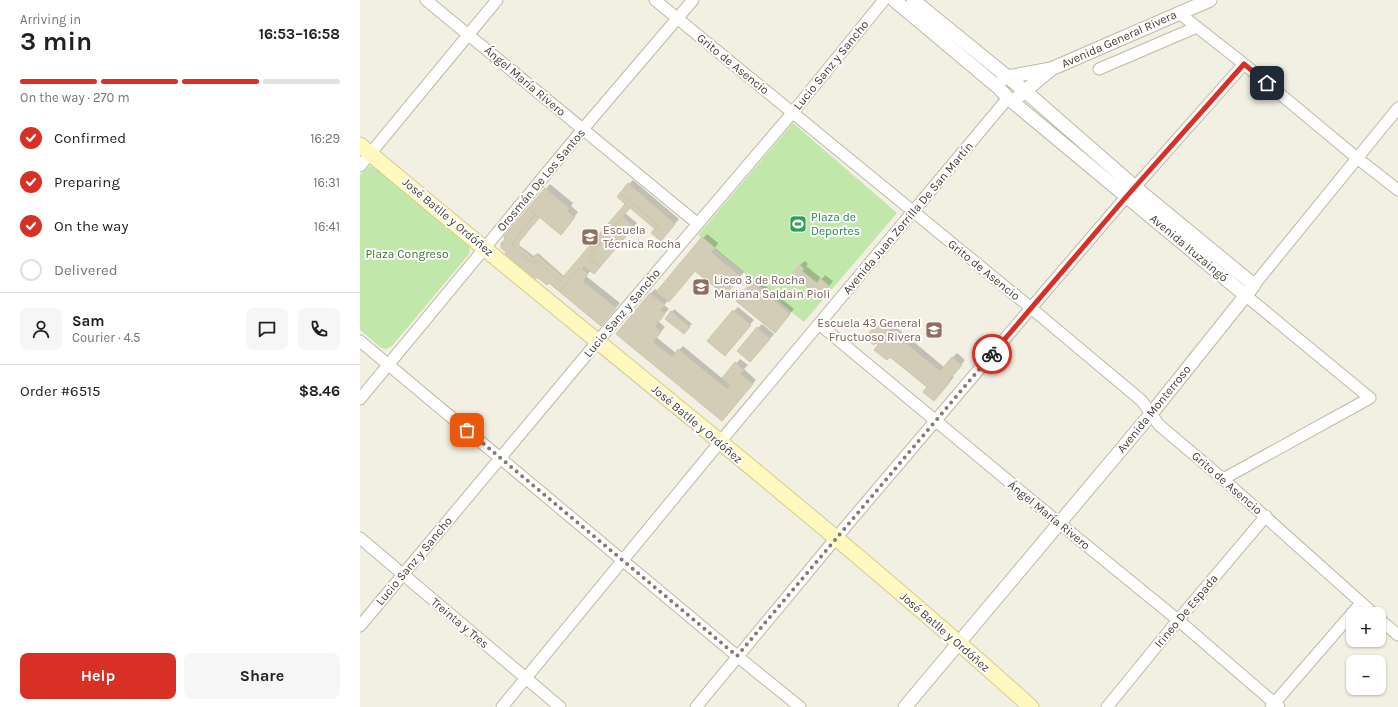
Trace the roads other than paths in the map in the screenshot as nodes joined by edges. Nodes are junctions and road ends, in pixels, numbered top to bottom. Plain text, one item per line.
1 (426, 0) edge
2 (497, 0) edge
3 (655, 0) edge
4 (693, 0) edge
5 (884, 0) edge
6 (894, 0) edge
7 (913, 0) edge
8 (1210, 0) edge
9 (1179, 13) junction
10 (678, 19) junction
11 (1197, 27) junction
12 (468, 35) junction
13 (1244, 64) junction
14 (1051, 69) junction
15 (1099, 69) dead end
16 (1007, 77) junction
17 (999, 88) junction
18 (1025, 91) junction
19 (1008, 98) junction
20 (1398, 108) edge
21 (793, 112) junction
22 (583, 129) junction
23 (365, 149) edge
24 (1357, 158) junction
25 (360, 166) edge
26 (1398, 190) edge
27 (1131, 192) junction
28 (912, 212) junction
29 (698, 224) junction
30 (485, 248) junction
31 (1254, 285) junction
32 (1245, 295) junction
33 (1031, 308) junction
34 (819, 324) junction
35 (360, 341) edge
36 (598, 341) junction
37 (389, 365) junction
38 (360, 399) edge
39 (1151, 414) junction
40 (936, 421) junction
41 (720, 442) junction
42 (501, 458) junction
43 (1223, 479) junction
44 (1266, 516) junction
45 (1059, 523) junction
46 (360, 538) edge
47 (836, 538) junction
48 (623, 561) junction
49 (403, 574) junction
50 (1361, 603) junction
51 (1366, 607) edge
52 (1178, 620) junction
53 (1386, 625) edge
54 (360, 626) edge
55 (1398, 635) edge
56 (959, 642) junction
57 (737, 656) junction
58 (526, 679) junction
59 (1275, 706) edge
60 (502, 707) edge
61 (560, 707) edge
62 (696, 707) edge
63 (800, 707) edge
64 (905, 707) edge
65 (1031, 707) edge
66 (1107, 707) edge

1 - 12 street, Ángel María Rivero
2 - 12 street
3 - 10 street, Grito de Asencio
4 - 10 street, Orosmán De Los Santos
5 - 21 street, Lucio Sanz y Sancho
6 - 17 street, Avenida Ituzaingó
7 - 16 street, Avenida Ituzaingó
8 - 9 street, Avenida General Rivera
9 - 11 street
9 - 14 street, Avenida General Rivera
10 - 21 street, Grito de Asencio
10 - 22 street, Orosmán De Los Santos
11 - 13 street
11 - 15 street
12 - 22 street, Ángel María Rivero
12 - 23 street
13 - 24 street
13 - 27 street
14 - 16 street, Avenida General Rivera
14 - 18 street, Avenida General Rivera
16 - 17 street
16 - 18 street, Avenida Ituzaingó
17 - 19 street, Avenida Ituzaingó
18 - 19 street
18 - 27 street, Avenida Ituzaingó
19 - 27 street, Avenida Ituzaingó
19 - 28 street, Avenida Juan Zorrilla De San Martín
20 - 24 street, Avenida Monterroso
21 - 28 street, Grito de Asencio
21 - 29 street, Lucio Sanz y Sancho
22 - 29 street, Ángel María Rivero
22 - 30 street, Orosmán De Los Santos
23 - 25 street
23 - 30 main road, José Batlle y Ordóñez
24 - 26 street
24 - 31 street, Avenida Monterroso
27 - 31 street, Avenida Ituzaingó
27 - 32 street, Avenida Ituzaingó
27 - 33 street
28 - 33 street, Grito de Asencio
28 - 34 street, Avenida Juan Zorrilla De San Martín
29 - 36 street, Lucio Sanz y Sancho
30 - 36 main road, José Batlle y Ordóñez
30 - 37 street, Orosmán De Los Santos
31 - 32 street, Avenida Monterroso
32 - 39 street, Avenida Monterroso
32 - 43 street, Avenida Ituzaingó
33 - 39 street, Grito de Asencio
33 - 40 street
34 - 40 street, Ángel María Rivero
34 - 41 street, Avenida Juan Zorrilla De San Martín
35 - 37 street
36 - 41 main road, José Batlle y Ordóñez
36 - 42 street, Lucio Sanz y Sancho
37 - 38 street, Orosmán De Los Santos
37 - 42 street
39 - 43 street, Grito de Asencio
39 - 45 street, Avenida Monterroso
40 - 45 street, Ángel María Rivero
40 - 47 street
41 - 47 main road, José Batlle y Ordóñez
41 - 48 street, Avenida Juan Zorrilla De San Martín
42 - 48 street
42 - 49 street, Lucio Sanz y Sancho
43 - 44 street, Grito de Asencio
44 - 50 street, Grito de Asencio
44 - 52 street, Irineo De Espada
45 - 52 street, Ángel María Rivero
45 - 56 street, Avenida Monterroso
46 - 49 street, Treinta y Tres
47 - 56 main road, José Batlle y Ordóñez
47 - 57 street
48 - 57 street
48 - 58 street, Avenida Juan Zorrilla De San Martín
49 - 54 street, Lucio Sanz y Sancho
49 - 58 street, Treinta y Tres
50 - 51 street, Grito de Asencio
50 - 59 street
52 - 59 street, Ángel María Rivero
52 - 66 street, Irineo De Espada
53 - 55 street
56 - 64 street, Avenida Monterroso
56 - 65 main road, José Batlle y Ordóñez
57 - 62 street
57 - 63 street
58 - 60 street, Avenida Juan Zorrilla De San Martín
58 - 61 street, Treinta y Tres

